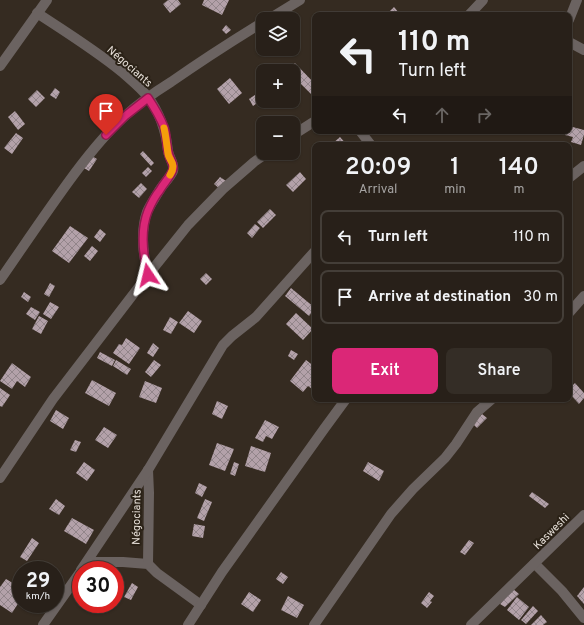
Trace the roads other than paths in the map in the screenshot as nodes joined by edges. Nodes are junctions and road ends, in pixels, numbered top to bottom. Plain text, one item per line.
1 (46, 0) edge
2 (300, 0) edge
3 (483, 0) edge
4 (577, 0) edge
5 (280, 12) edge
6 (472, 12) edge
7 (572, 12) edge
8 (37, 13) junction
9 (256, 26) edge
10 (572, 44) edge
11 (584, 50) edge
12 (0, 66) edge
13 (148, 98) junction
14 (312, 122) edge
15 (300, 130) edge
16 (257, 160) edge
17 (584, 166) edge
18 (572, 176) edge
19 (312, 254) edge
20 (148, 275) junction
21 (0, 280) edge
22 (584, 296) edge
23 (572, 310) edge
24 (344, 402) edge
25 (489, 402) edge
26 (148, 470) junction
27 (0, 478) edge
28 (584, 515) edge
29 (87, 561) edge
30 (124, 562) edge
31 (148, 564) junction
32 (534, 564) junction
33 (72, 584) edge
34 (201, 605) junction
35 (584, 618) edge
36 (43, 625) edge
37 (188, 625) edge
38 (314, 625) edge
39 (471, 625) edge

1 - 8 street
2 - 5 street
3 - 6 street
4 - 7 street
8 - 12 street
8 - 13 street, Négociants
9 - 13 street
10 - 11 street
13 - 20 street, Négociants
13 - 21 street
14 - 15 street
16 - 20 street
17 - 18 street
19 - 26 street
20 - 27 street
22 - 23 street
24 - 34 street
25 - 38 street
26 - 29 street
26 - 31 street, Négociants
28 - 32 street, Kasweshi
30 - 31 street
31 - 34 street
32 - 35 street
32 - 39 street, Kasweshi
33 - 36 street
34 - 37 street

